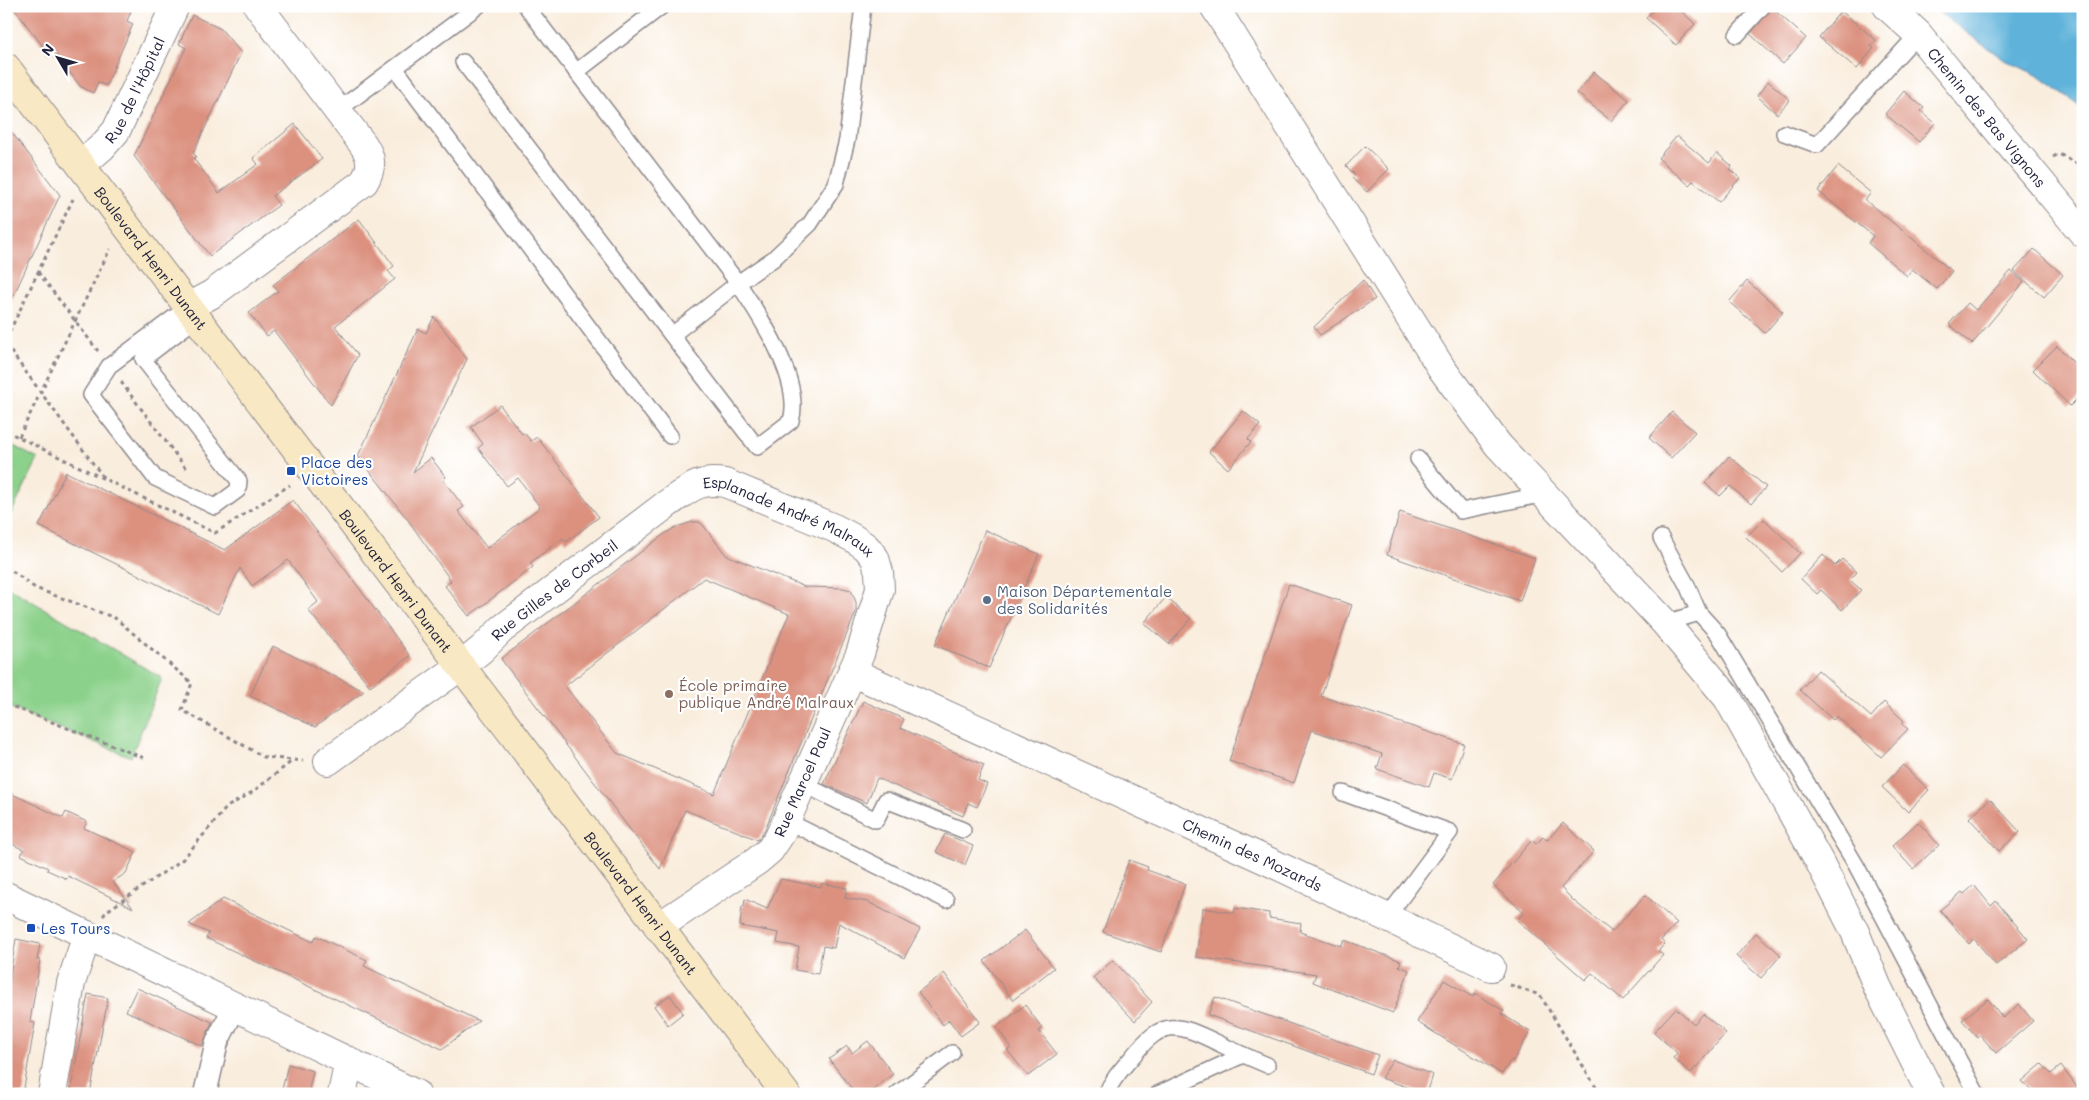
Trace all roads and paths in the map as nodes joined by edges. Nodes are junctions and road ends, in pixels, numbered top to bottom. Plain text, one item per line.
1 (174, 6) edge
2 (258, 6) edge
3 (478, 6) edge
4 (526, 6) edge
5 (662, 6) edge
6 (863, 6) edge
7 (1214, 6) edge
8 (1762, 6) edge
9 (1887, 6) edge
10 (1918, 34) junction
11 (1737, 36) dead end
12 (463, 62) dead end
13 (6, 67) edge
14 (395, 68) junction
15 (576, 72) junction
16 (337, 111) junction
17 (1784, 133) dead end
18 (83, 168) junction
19 (2083, 233) edge
20 (110, 249) dead end
21 (38, 272) junction
22 (738, 283) junction
23 (192, 313) junction
24 (75, 322) junction
25 (672, 335) junction
26 (6, 339) edge
27 (6, 344) edge
28 (109, 366) junction
29 (42, 393) junction
30 (670, 436) dead end
31 (19, 437) dead end
32 (1418, 459) dead end
33 (192, 475) dead end
34 (104, 478) dead end
35 (1544, 494) junction
36 (215, 506) junction
37 (650, 518) joint
38 (229, 524) dead end
39 (1661, 538) dead end
40 (6, 566) edge
41 (1699, 613) junction
42 (1665, 623) junction
43 (461, 666) junction
44 (852, 672) junction
45 (6, 704) edge
46 (144, 758) dead end
47 (292, 761) junction
48 (328, 761) joint
49 (803, 784) junction
50 (1343, 793) dead end
51 (787, 821) junction
52 (963, 830) dead end
53 (6, 896) edge
54 (946, 900) dead end
55 (1387, 917) junction
56 (658, 927) junction
57 (87, 935) junction
58 (1491, 967) joint
59 (235, 1006) junction
60 (952, 1052) dead end
61 (1243, 1055) junction
62 (349, 1062) junction
63 (1267, 1065) dead end
64 (52, 1094) edge
65 (205, 1094) edge
66 (342, 1094) edge
67 (416, 1094) edge
68 (786, 1094) edge
69 (897, 1094) edge
70 (1106, 1094) edge
71 (1158, 1094) edge
72 (1600, 1094) edge
73 (1930, 1094) edge
74 (1977, 1094) edge

1 - 18 street, Rue de l'Hôpital
2 - 16 street
3 - 14 lane
4 - 15 lane
5 - 15 lane
6 - 22 lane
7 - 35 street
8 - 11 lane
9 - 10 street, Chemin des Bas Vignons
10 - 17 lane
10 - 19 street, Chemin des Bas Vignons
12 - 25 lane
13 - 18 main road, Boulevard Henri Dunant
14 - 16 lane
14 - 30 lane
15 - 22 lane
16 - 23 street
18 - 21 path
18 - 23 main road, Boulevard Henri Dunant
20 - 24 path
21 - 24 path
21 - 26 path
22 - 25 lane
22 - 25 lane
23 - 28 lane
23 - 36 lane
23 - 43 main road, Boulevard Henri Dunant
24 - 28 path
24 - 29 path
27 - 29 path
28 - 33 path
28 - 36 lane
29 - 31 path
29 - 34 path
32 - 35 lane
35 - 42 street
36 - 38 path
37 - 43 street, Rue Gilles de Corbeil
37 - 44 street, Esplanade André Malraux
39 - 41 lane
40 - 47 path
41 - 42 lane
41 - 74 lane
42 - 73 street
43 - 48 street, Rue Gilles de Corbeil
43 - 56 main road, Boulevard Henri Dunant
44 - 49 street, Rue Marcel Paul
44 - 55 street, Chemin des Mozards
45 - 46 path
47 - 48 path
47 - 57 path
49 - 51 street, Rue Marcel Paul
49 - 52 lane
50 - 55 lane
51 - 54 lane
51 - 56 street, Rue Marcel Paul
53 - 57 street
55 - 58 street, Chemin des Mozards
56 - 68 main road, Boulevard Henri Dunant
57 - 59 street
57 - 64 street
58 - 72 path
59 - 62 street
59 - 65 street
60 - 69 lane
61 - 63 lane
61 - 70 lane
61 - 71 lane
62 - 66 street
62 - 67 street

